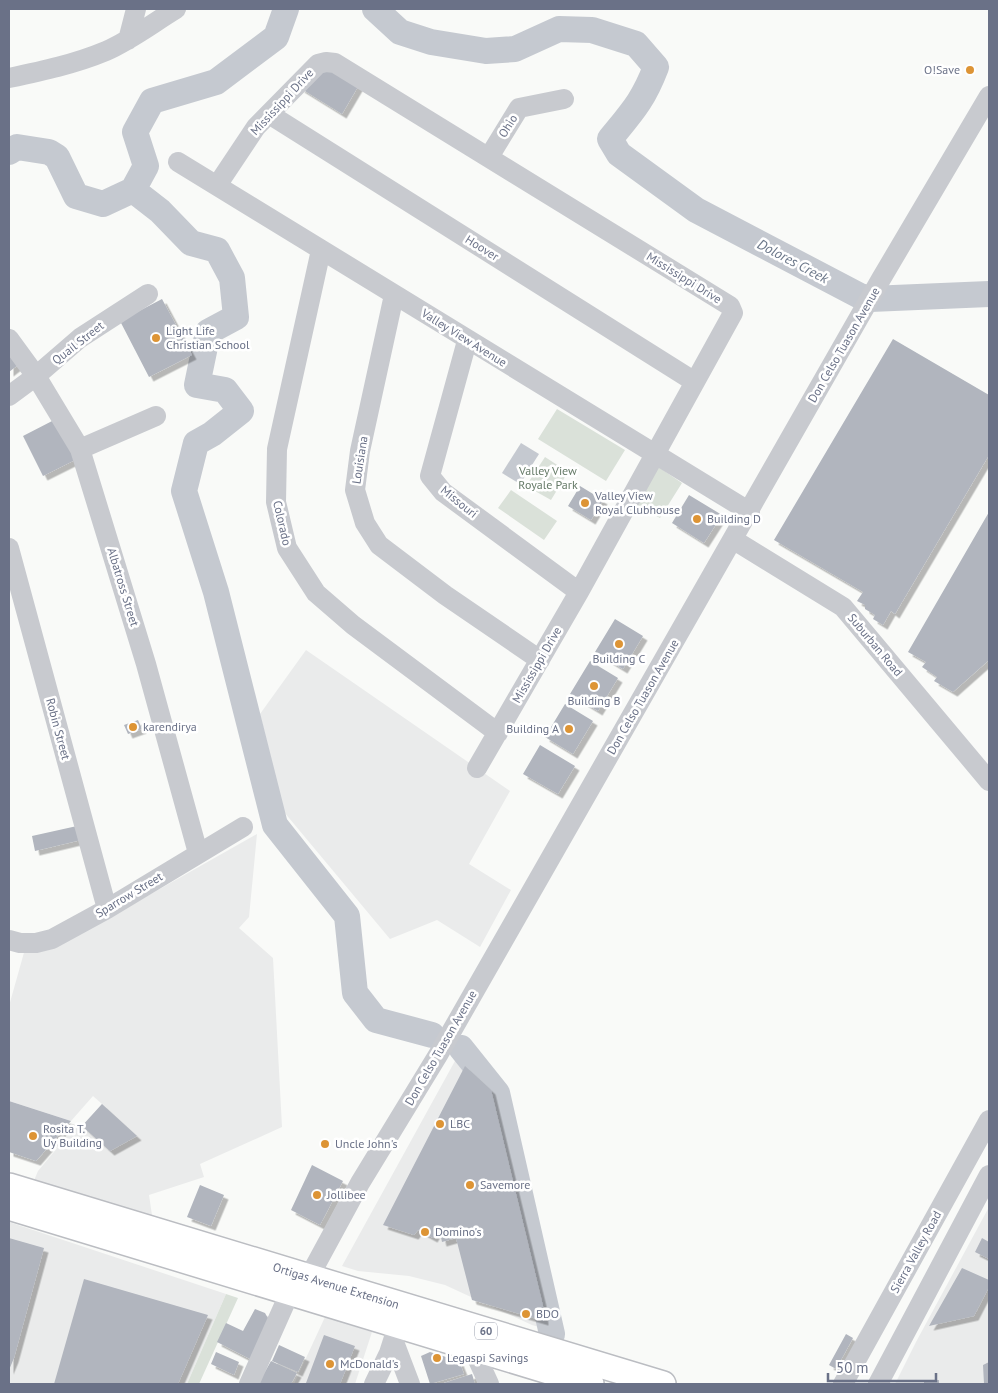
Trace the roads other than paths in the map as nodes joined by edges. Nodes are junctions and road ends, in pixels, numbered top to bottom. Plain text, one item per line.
1 (136, 9) edge
2 (176, 9) edge
3 (128, 40) junction
4 (9, 78) edge
5 (989, 96) edge
6 (564, 99) dead end
7 (269, 114) junction
8 (489, 157) junction
9 (178, 162) dead end
10 (218, 184) junction
11 (322, 250) junction
12 (148, 294) dead end
13 (394, 295) junction
14 (9, 339) edge
15 (467, 341) junction
16 (36, 376) junction
17 (695, 382) junction
18 (9, 396) edge
19 (156, 416) dead end
20 (80, 449) junction
21 (656, 454) junction
22 (750, 512) junction
23 (734, 540) junction
24 (9, 548) edge
25 (579, 592) junction
26 (540, 660) junction
27 (498, 733) junction
28 (477, 768) dead end
29 (989, 781) edge
30 (243, 826) dead end
31 (198, 852) junction
32 (107, 909) junction
33 (9, 940) edge
34 (989, 1120) edge
35 (989, 1175) edge
36 (955, 1182) junction
37 (9, 1186) edge
38 (978, 1195) junction
39 (9, 1207) edge
40 (300, 1285) junction
41 (396, 1334) junction
42 (473, 1349) junction
43 (249, 1384) edge
44 (374, 1384) edge
45 (410, 1384) edge
46 (489, 1384) edge
47 (591, 1384) edge
48 (663, 1384) edge
49 (844, 1384) edge
50 (878, 1384) edge

1 - 3 street
2 - 3 street
3 - 4 street
5 - 22 street, Don Celso Tuason Avenue
6 - 8 street, Ohio
7 - 8 street, Mississippi Drive
7 - 10 street, Mississippi Drive
7 - 17 street, Hoover
8 - 17 street, Mississippi Drive
9 - 10 street, Valley View Avenue
10 - 11 street, Valley View Avenue
11 - 13 street, Valley View Avenue
11 - 27 street, Colorado
12 - 16 street, Quail Street
13 - 15 street, Valley View Avenue
13 - 26 street, Louisiana
14 - 16 street, Albatross Street
15 - 21 street, Valley View Avenue
15 - 25 street, Missouri
16 - 18 street, Quail Street
16 - 20 street, Albatross Street
17 - 21 street, Mississippi Drive
19 - 20 street
20 - 31 street, Albatross Street
21 - 22 street, Valley View Avenue
21 - 25 street, Mississippi Drive
22 - 23 street, Don Celso Tuason Avenue
23 - 29 street, Suburban Road
23 - 40 street, Don Celso Tuason Avenue
24 - 32 street, Robin Street
25 - 26 street, Mississippi Drive
26 - 27 street, Mississippi Drive
27 - 28 street, Mississippi Drive
30 - 31 street, Sparrow Street
31 - 32 street, Sparrow Street
32 - 33 street, Sparrow Street
34 - 36 street, Sierra Valley Road
35 - 38 street
36 - 38 street
36 - 49 street, Sierra Valley Road
37 - 40 main road, Ortigas Avenue Extension / 60
38 - 50 street
39 - 40 main road, Ortigas Avenue Extension / 60
40 - 41 main road, Ortigas Avenue Extension / 60
40 - 43 street, Don Celso Tuason Avenue
40 - 48 main road, Ortigas Avenue Extension / 60
41 - 42 main road, Ortigas Avenue Extension / 60
41 - 44 street
41 - 45 street
42 - 46 street
42 - 47 main road, Ortigas Avenue Extension / 60

